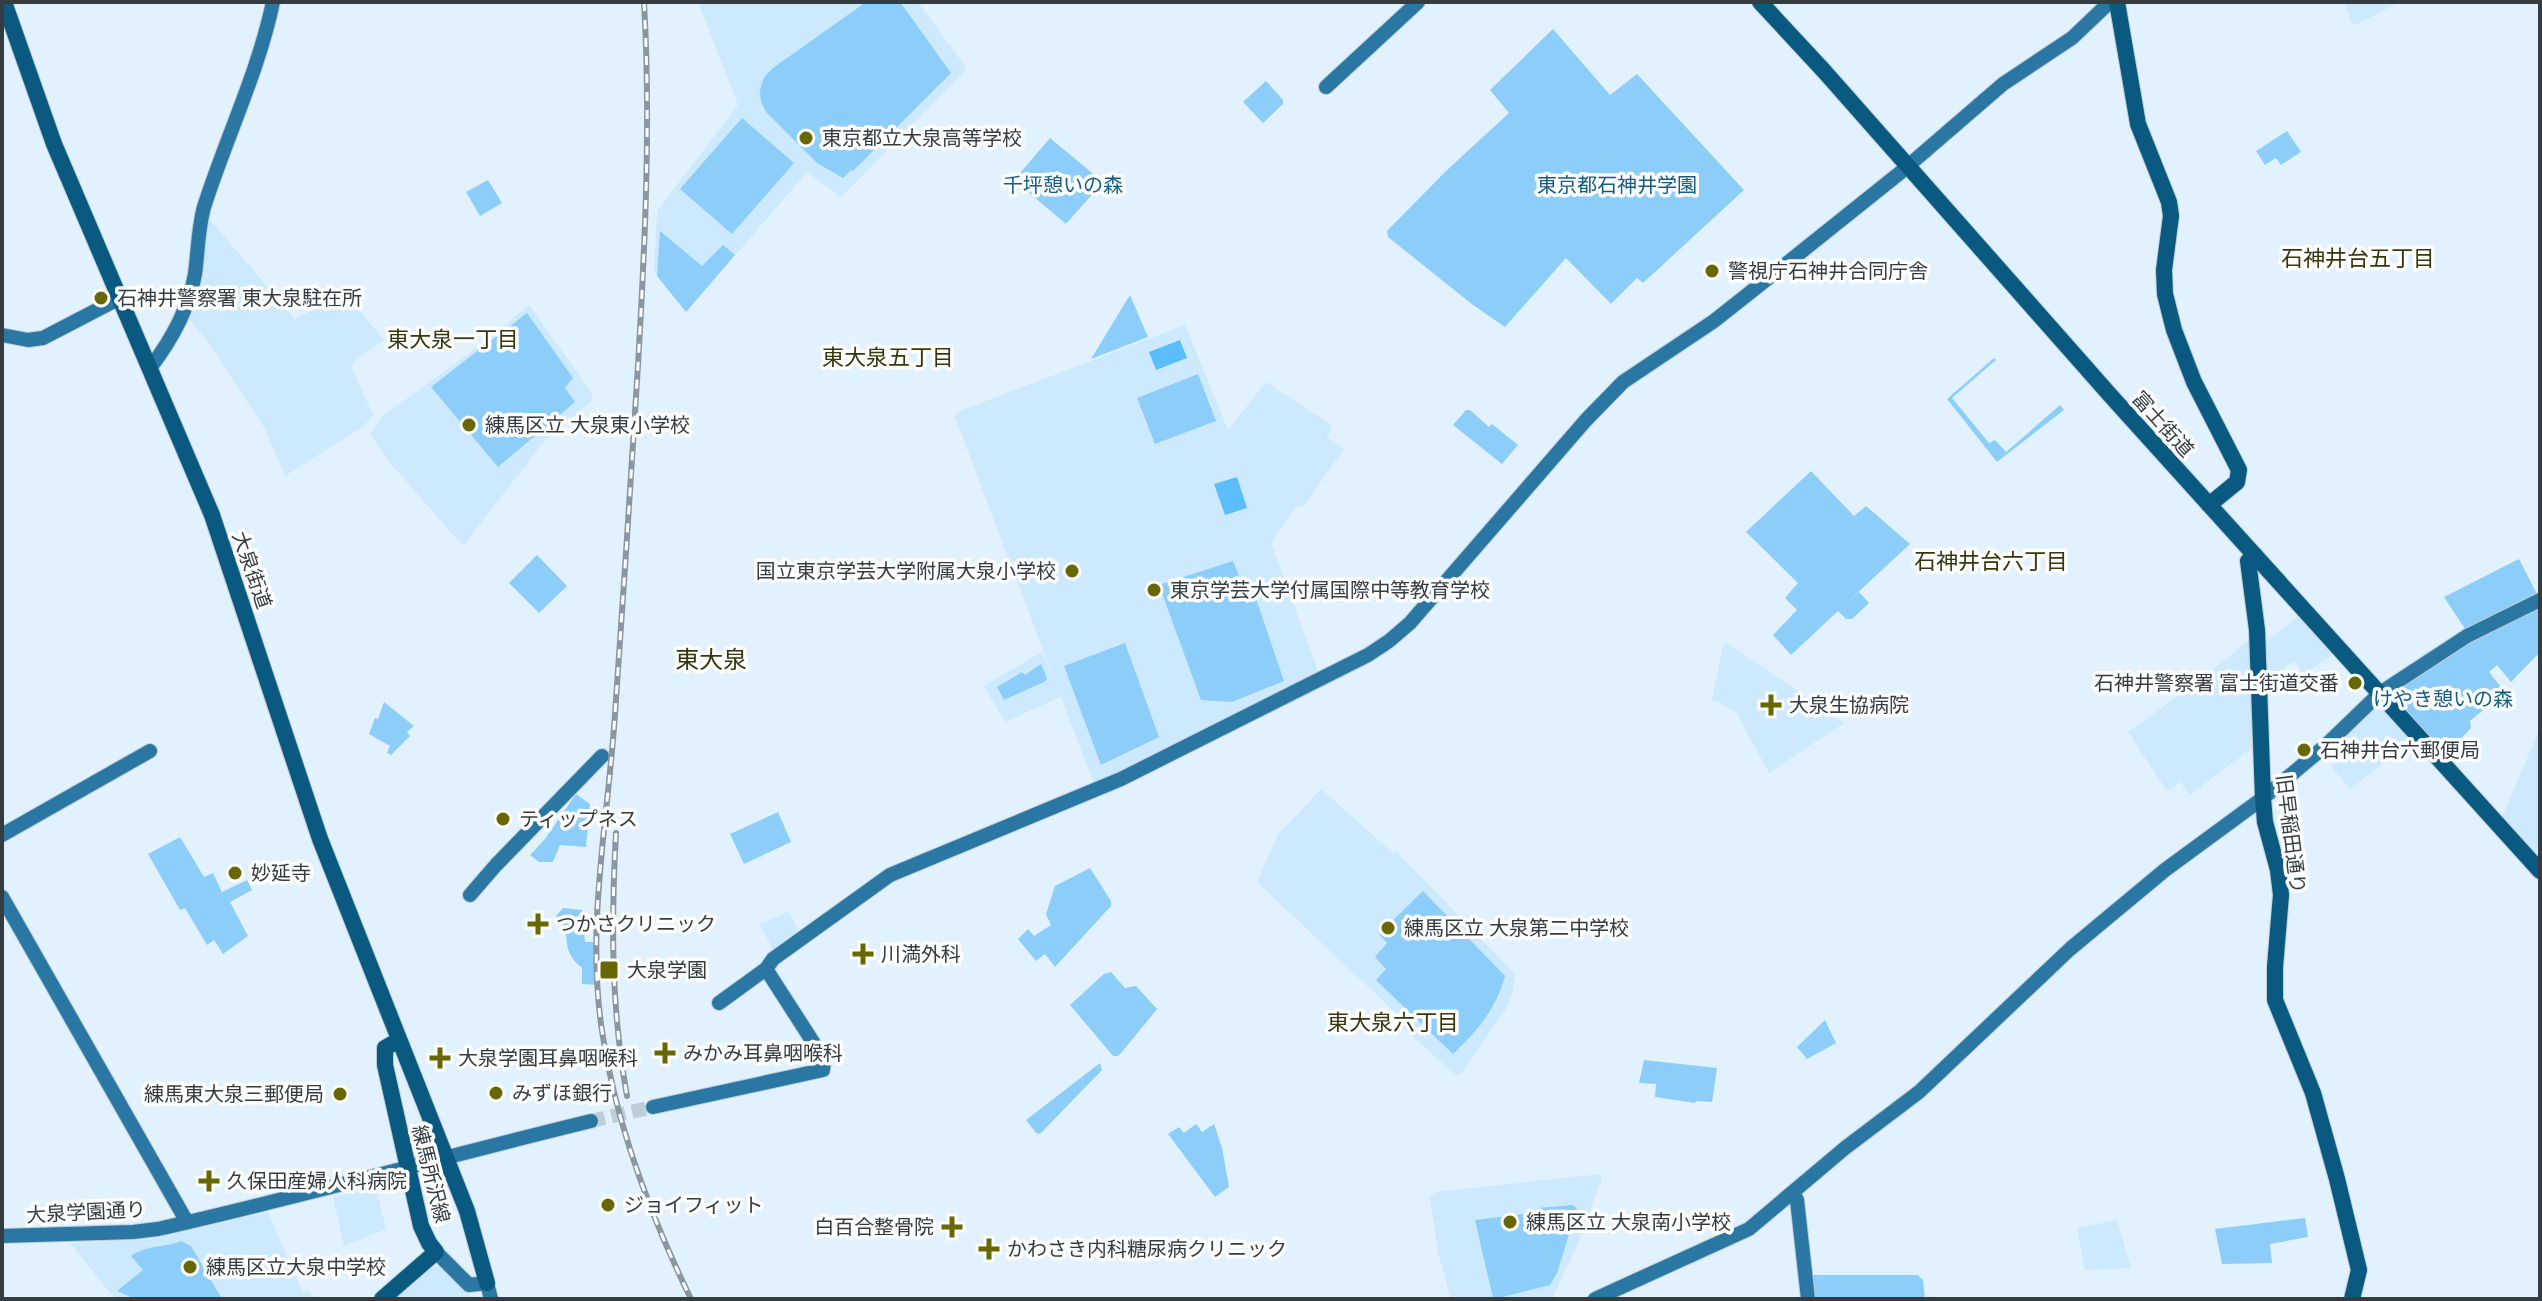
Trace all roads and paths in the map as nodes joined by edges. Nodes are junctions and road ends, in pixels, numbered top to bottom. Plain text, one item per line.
1 (4, 2) edge
2 (273, 2) edge
3 (1418, 2) edge
4 (1760, 2) edge
5 (2110, 2) edge
6 (2117, 2) edge
7 (1326, 87) dead end
8 (1908, 166) junction
9 (120, 298) junction
10 (2, 335) edge
11 (150, 368) junction
12 (2209, 505) junction
13 (2255, 555) junction
14 (2540, 600) edge
15 (2380, 693) junction
16 (150, 751) dead end
17 (602, 756) dead end
18 (2263, 798) junction
19 (2, 835) edge
20 (2540, 871) edge
21 (470, 895) dead end
22 (2, 897) edge
23 (766, 969) junction
24 (719, 1003) dead end
25 (399, 1040) junction
26 (653, 1107) tunnel mouth
27 (591, 1121) tunnel mouth
28 (445, 1157) junction
29 (408, 1168) junction
30 (1793, 1193) junction
31 (187, 1222) junction
32 (2, 1236) edge
33 (436, 1252) junction
34 (489, 1291) edge
35 (382, 1299) edge
36 (1595, 1299) edge
37 (1808, 1299) edge
38 (2352, 1299) edge

1 - 9 main road, 大泉街道
2 - 11 street
3 - 7 street
4 - 8 main road, 富士街道
5 - 8 street
6 - 12 main road
8 - 12 main road, 富士街道
8 - 23 street
9 - 10 street
9 - 11 main road, 大泉街道
11 - 25 main road, 大泉街道
12 - 13 main road, 富士街道
13 - 15 main road, 富士街道
13 - 18 main road, 旧早稲田通り
14 - 15 street
15 - 18 street
15 - 20 main road, 富士街道
16 - 19 street
17 - 21 street
18 - 30 street
18 - 38 main road, 旧早稲田通り
22 - 31 street
23 - 24 street
23 - 26 street
25 - 28 main road, 大泉街道
25 - 29 main road, 練馬所沢線
27 - 28 street, 大泉学園通り
28 - 29 street, 大泉学園通り
28 - 34 main road, 練馬所沢線
29 - 31 street, 大泉学園通り
29 - 33 main road, 練馬所沢線
30 - 36 street
30 - 37 street
31 - 32 street, 大泉学園通り
33 - 34 street
33 - 35 main road, 練馬所沢線

